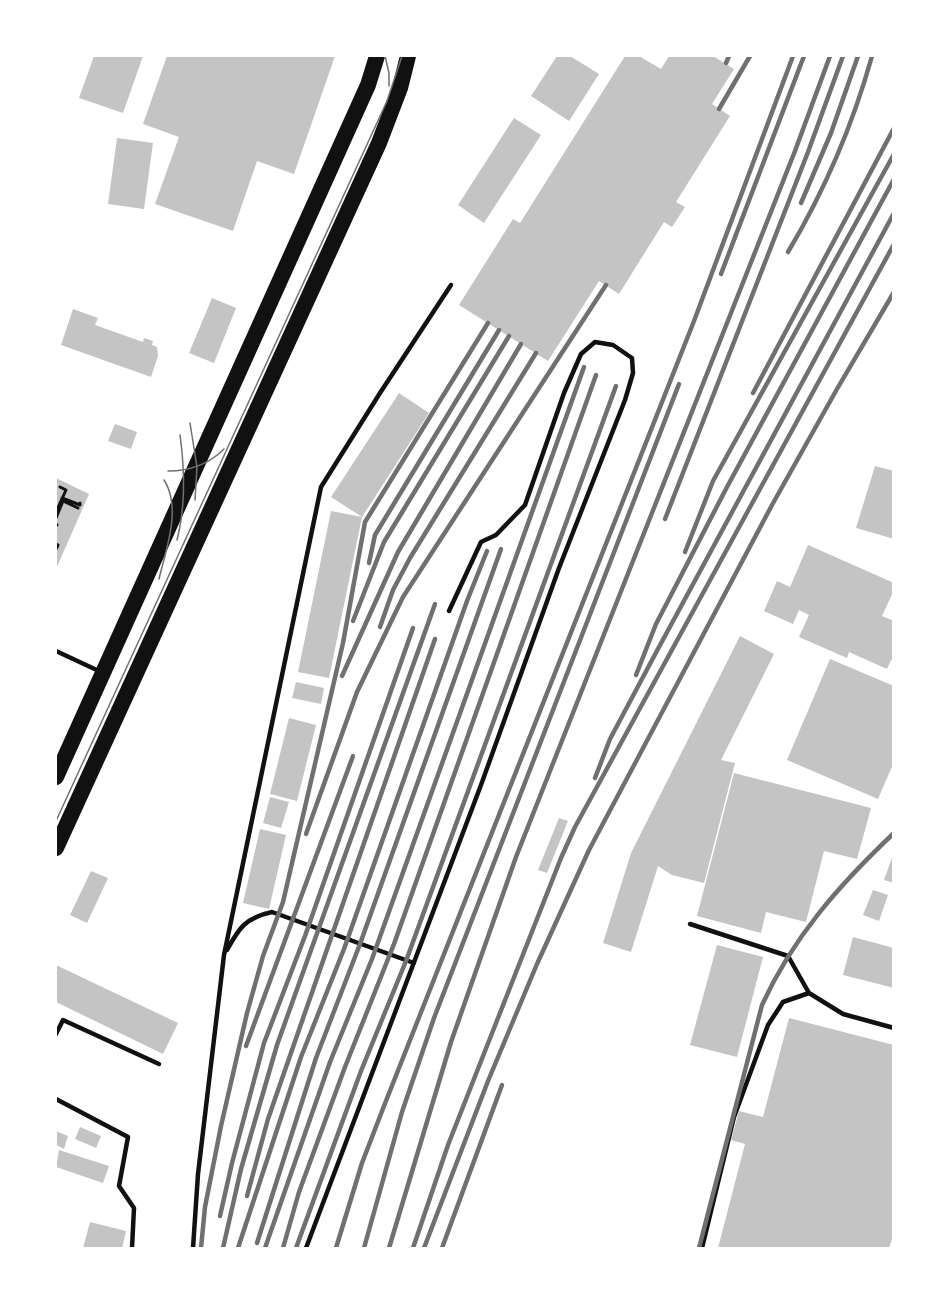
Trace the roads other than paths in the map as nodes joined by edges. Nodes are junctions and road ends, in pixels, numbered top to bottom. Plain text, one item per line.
1 (377, 56) edge
2 (408, 56) edge
3 (451, 285) dead end
4 (449, 611) dead end
5 (56, 651) edge
6 (104, 673) junction
7 (56, 777) edge
8 (56, 848) edge
9 (690, 924) dead end
10 (224, 955) junction
11 (414, 963) junction
12 (809, 993) junction
13 (894, 1028) edge
14 (56, 1034) edge
15 (159, 1064) dead end
16 (56, 1099) edge
17 (132, 1248) edge
18 (193, 1248) edge
19 (306, 1248) edge
20 (702, 1248) edge

1 - 6 highway
2 - 8 highway
3 - 10 lane
4 - 11 lane
5 - 6 lane
6 - 7 highway
9 - 12 lane
10 - 11 lane
10 - 18 lane
11 - 19 lane
12 - 13 lane
12 - 20 lane
14 - 15 lane
16 - 17 lane

